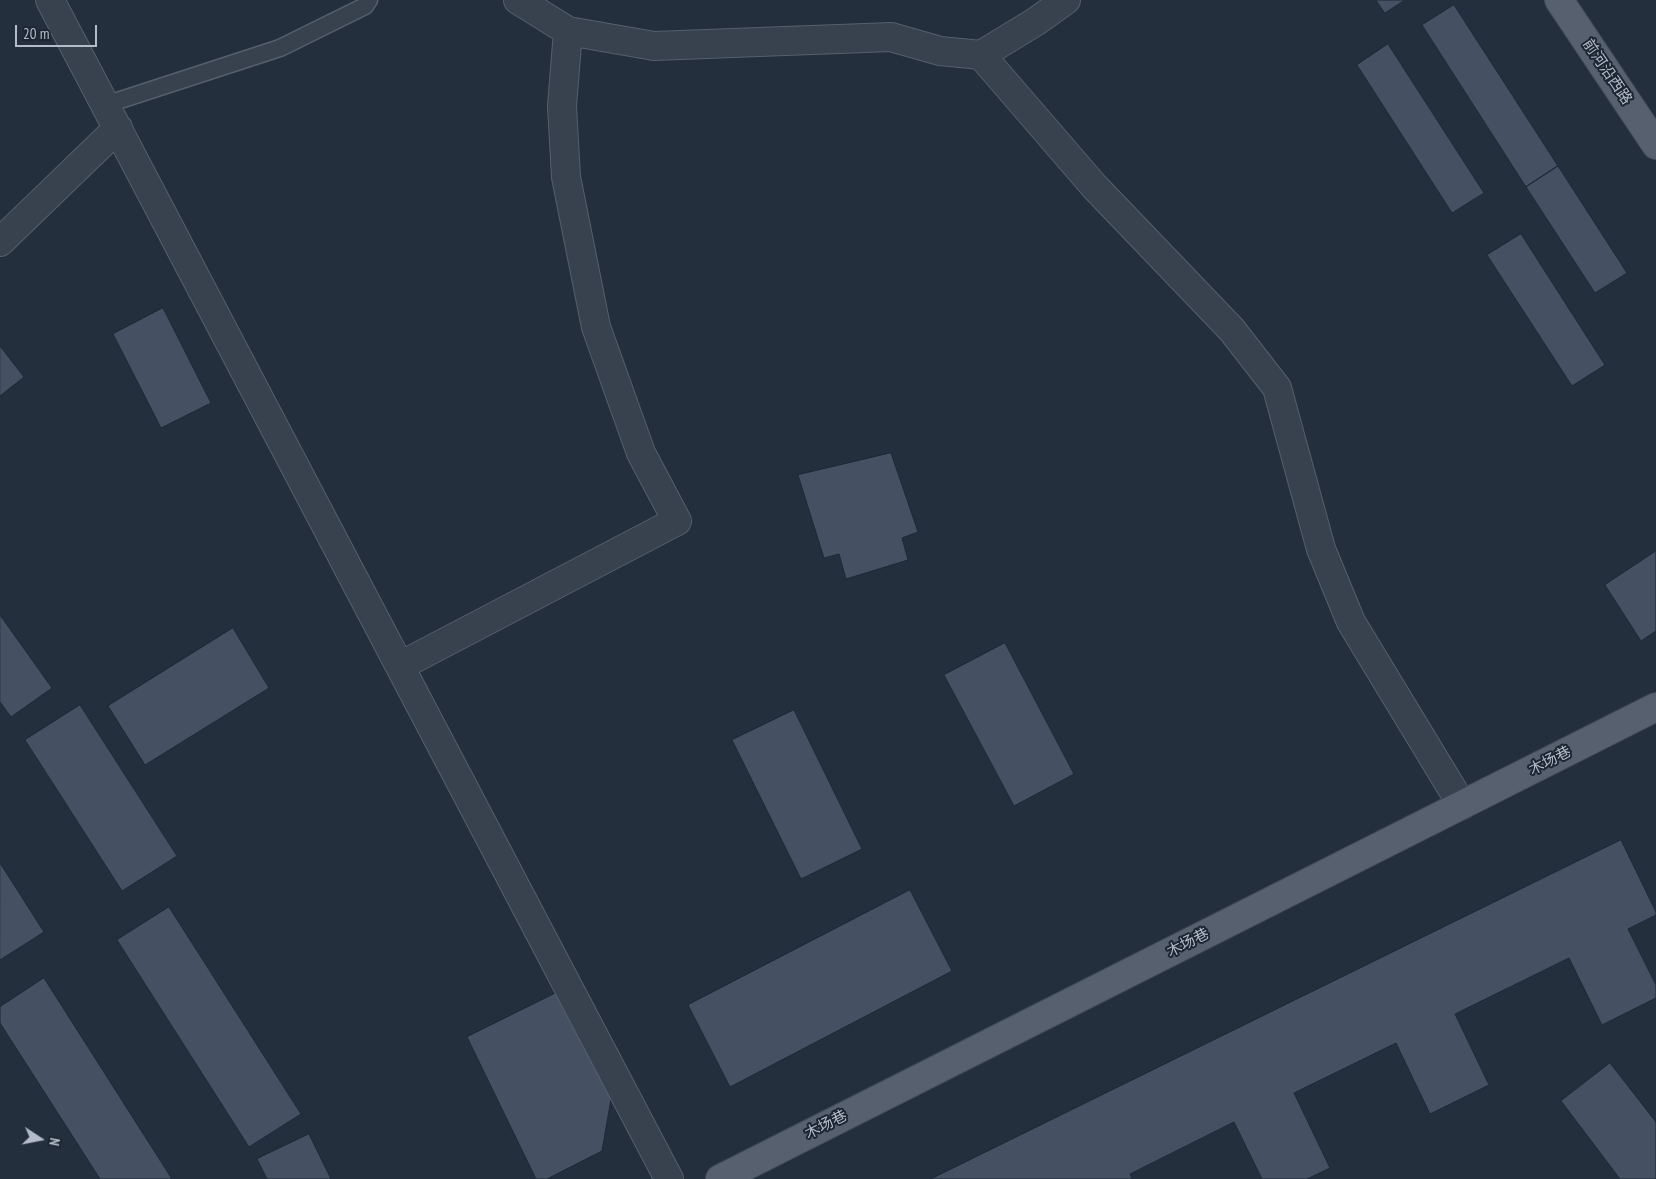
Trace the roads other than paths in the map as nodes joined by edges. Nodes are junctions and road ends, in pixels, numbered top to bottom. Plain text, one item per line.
1 (50, 0) edge
2 (369, 0) edge
3 (518, 0) edge
4 (1066, 0) edge
5 (1559, 0) edge
6 (568, 31) junction
7 (981, 55) junction
8 (105, 104) junction
9 (118, 128) junction
10 (1656, 145) edge
11 (0, 242) edge
12 (400, 666) junction
13 (1656, 707) edge
14 (1462, 805) junction
15 (669, 1179) edge
16 (720, 1179) edge

1 - 8 street
2 - 8 lane
3 - 6 street
4 - 7 street
5 - 10 main road, 前河沿西路
6 - 7 street
6 - 12 street
7 - 14 street
8 - 9 street
9 - 11 street
9 - 12 street
12 - 15 street
13 - 14 main road, 木场巷
14 - 16 main road, 木场巷

